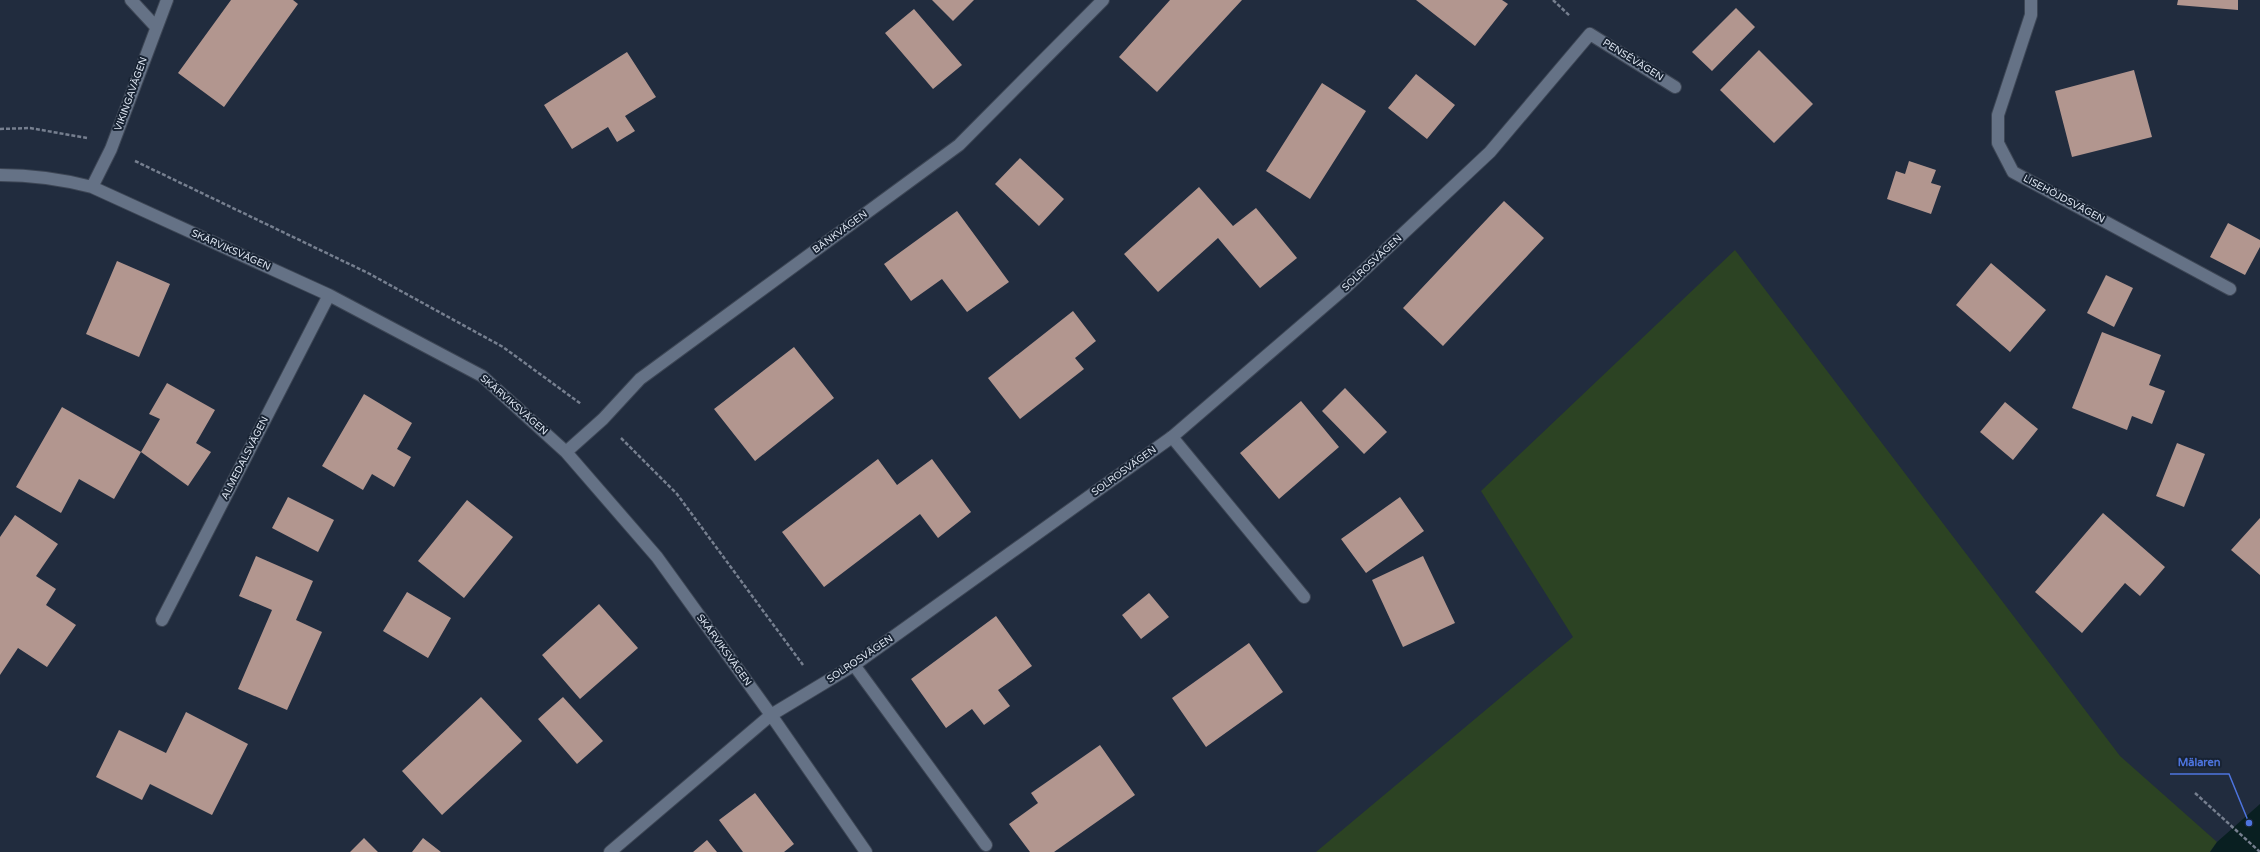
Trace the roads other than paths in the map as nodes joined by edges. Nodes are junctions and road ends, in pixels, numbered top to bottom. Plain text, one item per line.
1 (131, 0) edge
2 (167, 0) edge
3 (1103, 0) edge
4 (2031, 0) edge
5 (156, 27) junction
6 (1590, 34) joint
7 (1675, 87) dead end
8 (0, 175) edge
9 (92, 187) junction
10 (2230, 289) dead end
11 (329, 295) junction
12 (1172, 437) junction
13 (566, 452) junction
14 (1304, 597) dead end
15 (162, 620) dead end
16 (854, 665) junction
17 (771, 715) junction
18 (986, 845) dead end
19 (610, 852) edge
20 (866, 852) edge

1 - 5 street
2 - 5 street, VIKINGAVÄGEN
3 - 13 street, BÄNKVÄGEN
4 - 10 street, LISEHÖJDSVÄGEN
5 - 9 street, VIKINGAVÄGEN
6 - 7 street, PENSÉVÄGEN
6 - 12 street, SOLROSVÄGEN
8 - 9 street, SKÄRVIKSVÄGEN
9 - 11 street, SKÄRVIKSVÄGEN
11 - 13 street, SKÄRVIKSVÄGEN
11 - 15 street, ALMEDALSVÄGEN
12 - 14 street
12 - 16 street, SOLROSVÄGEN
13 - 17 street, SKÄRVIKSVÄGEN
16 - 17 street, SOLROSVÄGEN
16 - 18 street
17 - 19 street, SOLROSVÄGEN
17 - 20 street, SKÄRVIKSVÄGEN

